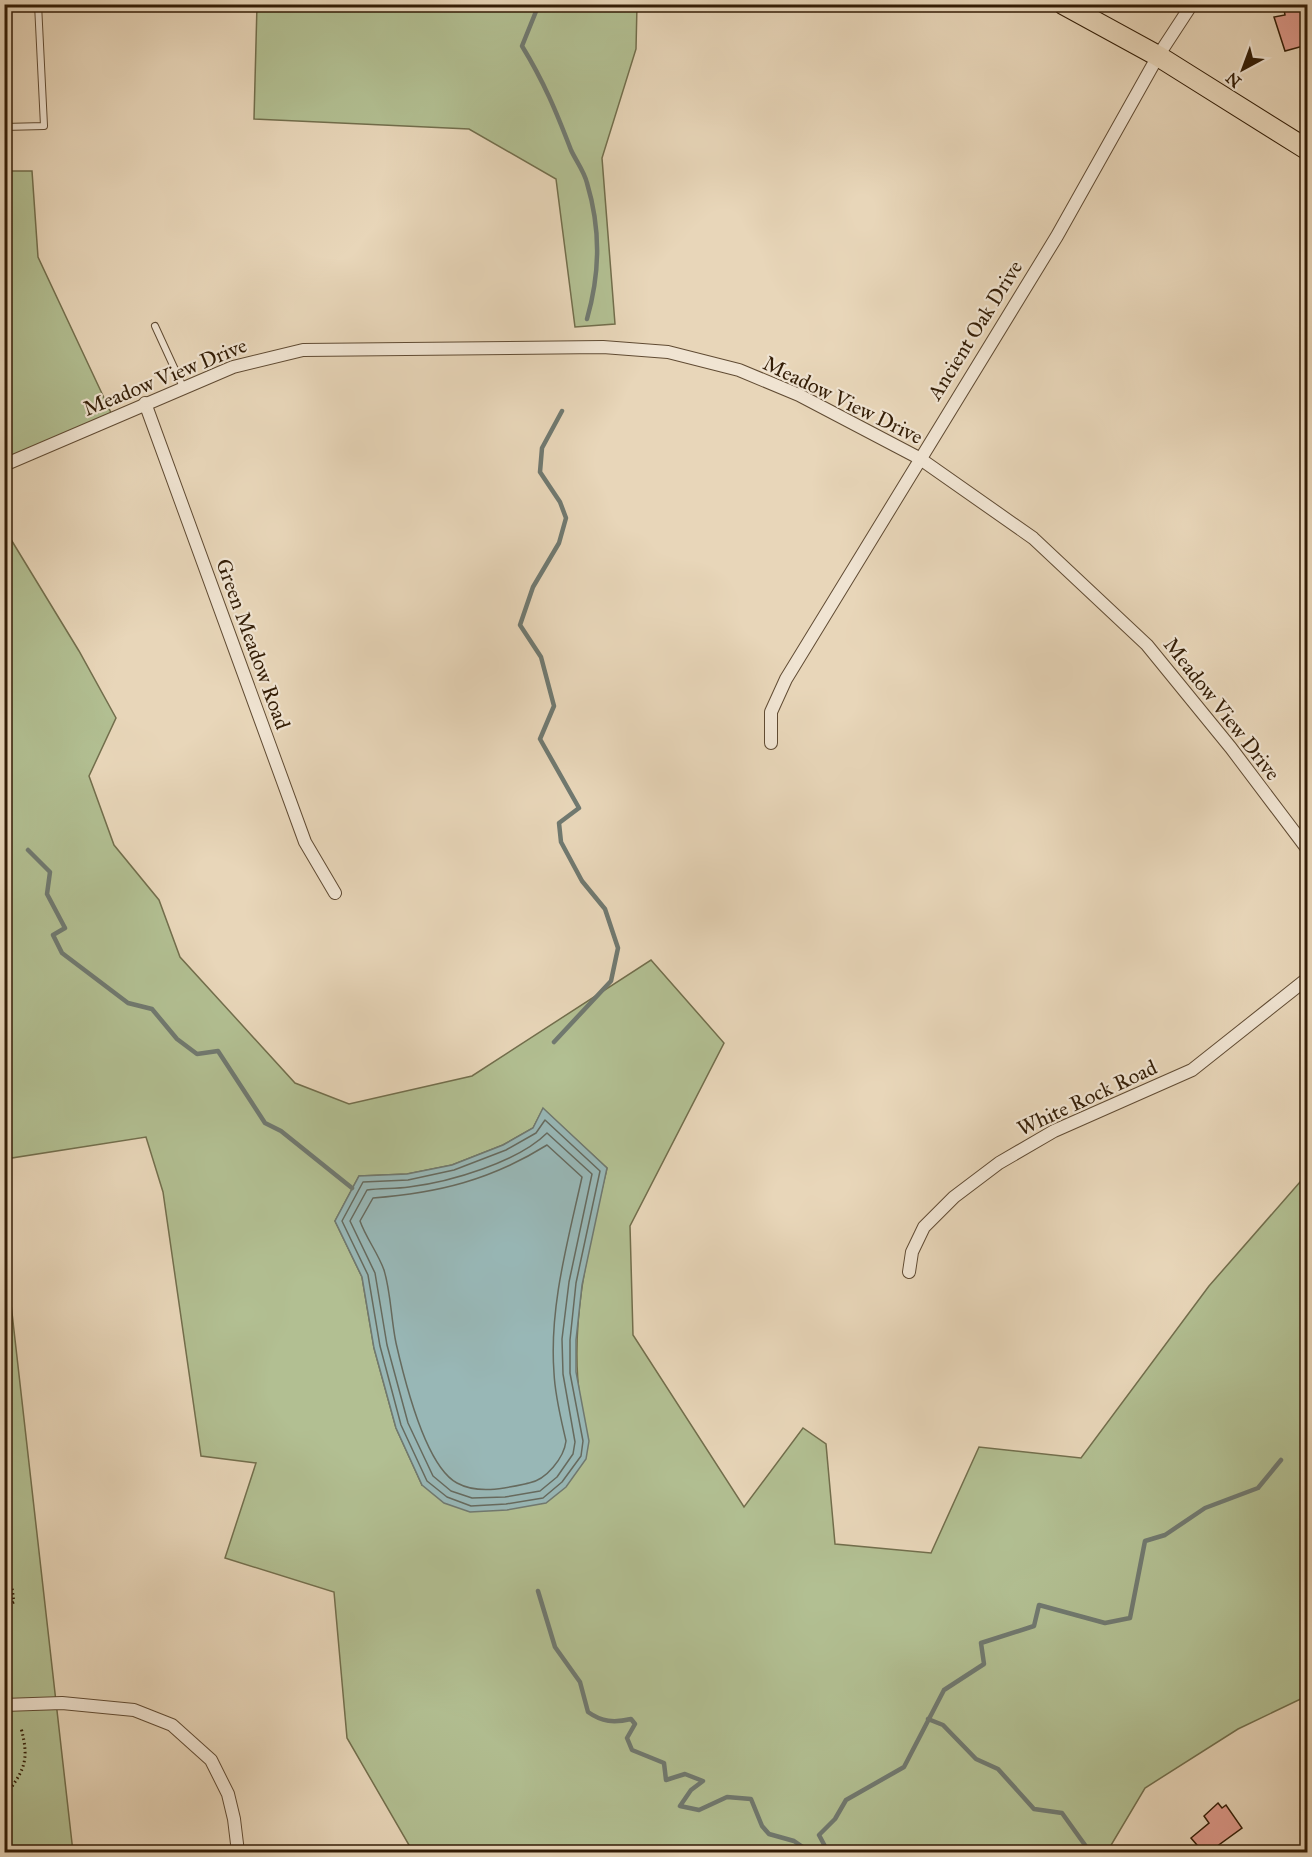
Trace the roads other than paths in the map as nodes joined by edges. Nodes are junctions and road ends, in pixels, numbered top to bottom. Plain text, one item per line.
1 (38, 4) edge
2 (1063, 4) edge
3 (1192, 4) edge
4 (1158, 56) junction
5 (4, 127) edge
6 (1308, 150) edge
7 (155, 326) dead end
8 (183, 387) junction
9 (145, 403) junction
10 (919, 458) junction
11 (4, 465) edge
12 (771, 742) dead end
13 (1308, 850) edge
14 (335, 894) dead end
15 (1308, 978) edge
16 (909, 1272) dead end
17 (4, 1705) edge
18 (238, 1852) edge

1 - 5 lane
2 - 4 main road
3 - 4 street, Ancient Oak Drive
4 - 6 main road
4 - 10 street, Ancient Oak Drive
7 - 8 lane
8 - 9 street, Meadow View Drive
8 - 10 street, Meadow View Drive
9 - 11 street, Meadow View Drive
9 - 14 street, Green Meadow Road
10 - 12 street, Ancient Oak Drive
10 - 13 street, Meadow View Drive
15 - 16 street, White Rock Road
17 - 18 street

